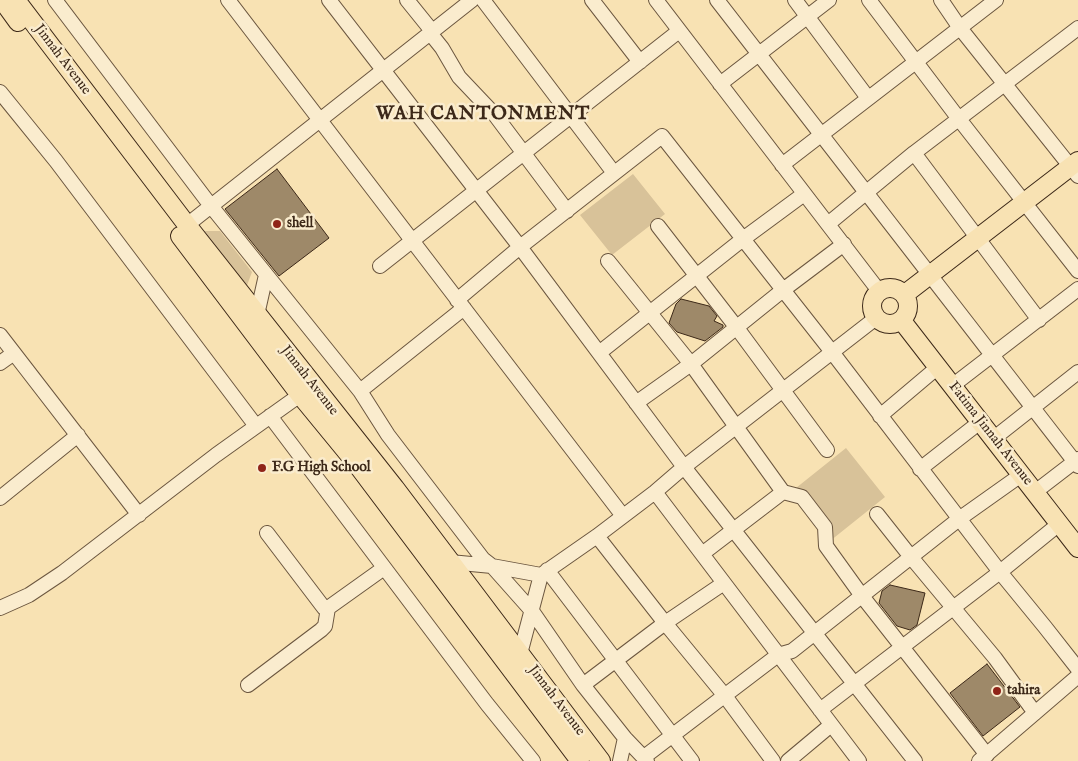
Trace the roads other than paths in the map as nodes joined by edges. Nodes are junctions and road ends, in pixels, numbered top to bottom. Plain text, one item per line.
1 (2, 0) edge
2 (16, 0) edge
3 (54, 0) edge
4 (228, 0) edge
5 (329, 0) edge
6 (406, 0) edge
7 (472, 0) edge
8 (483, 0) edge
9 (592, 0) edge
10 (656, 0) edge
11 (717, 0) edge
12 (795, 0) edge
13 (829, 0) edge
14 (868, 0) edge
15 (941, 0) edge
16 (996, 0) edge
17 (808, 16) junction
18 (0, 20) edge
19 (960, 28) junction
20 (1078, 28) edge
21 (24, 30) junction
22 (679, 30) junction
23 (431, 32) junction
24 (759, 54) junction
25 (640, 62) junction
26 (916, 62) junction
27 (383, 69) junction
28 (720, 84) junction
29 (1005, 84) junction
30 (0, 92) edge
31 (868, 98) junction
32 (572, 116) junction
33 (959, 119) junction
34 (320, 120) junction
35 (822, 134) junction
36 (914, 153) junction
37 (523, 154) junction
38 (782, 165) junction
39 (1076, 168) edge
40 (614, 173) junction
41 (476, 192) junction
42 (866, 192) junction
43 (804, 194) junction
44 (1025, 202) junction
45 (211, 206) junction
46 (567, 211) junction
47 (828, 224) junction
48 (187, 225) junction
49 (658, 226) dead end
50 (978, 238) junction
51 (743, 239) junction
52 (412, 241) junction
53 (844, 244) junction
54 (520, 247) junction
55 (608, 261) dead end
56 (380, 266) dead end
57 (1078, 271) edge
58 (931, 274) junction
59 (266, 275) junction
60 (696, 276) junction
61 (1078, 289) edge
62 (783, 290) junction
63 (879, 291) junction
64 (905, 294) junction
65 (460, 304) junction
66 (650, 313) junction
67 (257, 315) junction
68 (876, 318) junction
69 (902, 320) junction
70 (1039, 320) junction
71 (737, 328) junction
72 (0, 335) edge
73 (14, 352) junction
74 (832, 352) junction
75 (599, 353) junction
76 (993, 355) junction
77 (0, 363) edge
78 (691, 364) junction
79 (938, 367) junction
80 (1078, 372) edge
81 (952, 386) junction
82 (782, 390) junction
83 (360, 391) junction
84 (300, 395) junction
85 (636, 403) junction
86 (1033, 407) junction
87 (270, 416) junction
88 (880, 416) junction
89 (980, 422) junction
90 (256, 426) junction
91 (735, 427) junction
92 (78, 436) junction
93 (993, 439) junction
94 (827, 450) dead end
95 (1077, 462) edge
96 (684, 467) junction
97 (920, 469) junction
98 (1021, 475) junction
99 (655, 492) junction
100 (783, 492) junction
101 (1035, 492) junction
102 (0, 498) edge
103 (139, 514) junction
104 (877, 514) dead end
105 (623, 516) junction
106 (959, 519) junction
107 (1059, 524) junction
108 (734, 531) junction
109 (267, 533) dead end
110 (597, 536) junction
111 (1078, 548) edge
112 (702, 554) junction
113 (911, 557) junction
114 (450, 562) junction
115 (492, 566) junction
116 (384, 568) junction
117 (544, 572) junction
118 (1000, 572) junction
119 (724, 583) junction
120 (862, 596) junction
121 (953, 607) junction
122 (0, 608) edge
123 (328, 608) junction
124 (532, 611) junction
125 (665, 623) junction
126 (814, 634) junction
127 (902, 646) junction
128 (520, 654) junction
129 (778, 655) junction
130 (616, 660) junction
131 (1078, 669) edge
132 (1078, 676) edge
133 (854, 684) junction
134 (248, 685) dead end
135 (583, 685) junction
136 (725, 696) junction
137 (820, 710) junction
138 (1035, 713) junction
139 (831, 725) junction
140 (673, 736) junction
141 (625, 738) junction
142 (641, 757) edge
143 (983, 758) edge
144 (533, 761) edge
145 (580, 761) edge
146 (601, 761) edge
147 (620, 761) edge
148 (692, 761) edge
149 (773, 761) edge
150 (788, 761) edge
151 (859, 761) edge
152 (915, 761) edge

1 - 21 main road, Jinnah Avenue
2 - 48 main road, Jinnah Avenue
3 - 45 street
4 - 34 street
5 - 27 street
6 - 23 street
7 - 23 street
8 - 32 street
9 - 25 street
10 - 22 street
11 - 24 street
12 - 17 street
13 - 17 street
14 - 26 street
15 - 19 street
16 - 19 street
17 - 24 street
17 - 31 street
18 - 21 main road
19 - 26 street
19 - 29 street
20 - 29 street
21 - 84 main road, Jinnah Avenue
22 - 25 street
22 - 28 street
23 - 27 street
23 - 37 street
24 - 28 street
24 - 35 street
25 - 32 street
26 - 31 street
26 - 33 street
27 - 34 street
27 - 41 street
28 - 38 street
29 - 33 street
29 - 39 street
30 - 90 street
31 - 35 street
32 - 37 street
32 - 40 street
33 - 36 street
33 - 44 street
34 - 45 street
34 - 52 street
35 - 38 street
35 - 42 street
36 - 42 street
36 - 50 street
37 - 41 street
37 - 46 street
38 - 43 street
39 - 44 main road
40 - 46 street
40 - 51 street
41 - 52 street
41 - 54 street
42 - 47 street
42 - 58 street
43 - 47 street
43 - 51 street
44 - 50 main road
44 - 57 street
45 - 48 street
45 - 59 street
46 - 54 street
47 - 53 street
48 - 67 main road, Jinnah Avenue
49 - 60 street
50 - 58 main road
50 - 70 street
51 - 60 street
51 - 62 street
52 - 56 street
52 - 65 street
53 - 62 street
53 - 63 street
54 - 65 street
54 - 75 street
55 - 66 street
58 - 64 main road
58 - 76 street
59 - 67 street
59 - 83 street
60 - 66 street
60 - 71 street
61 - 70 street
62 - 71 street
62 - 74 street
63 - 64 main road
63 - 68 main road
64 - 69 main road
65 - 83 street
65 - 105 street
66 - 75 street
66 - 78 street
67 - 114 main road, Jinnah Avenue
68 - 69 main road
68 - 74 street
69 - 79 main road, Fatima Jinnah Avenue
70 - 76 street
71 - 78 street
71 - 82 street
72 - 73 street
73 - 77 street
73 - 92 street
74 - 82 street
74 - 88 street
75 - 85 street
76 - 81 street
76 - 86 street
78 - 85 street
78 - 91 street
79 - 81 main road, Fatima Jinnah Avenue
79 - 88 street
80 - 86 street
81 - 89 main road, Fatima Jinnah Avenue
82 - 91 street
82 - 94 street
83 - 115 street
84 - 87 street
84 - 145 main road, Jinnah Avenue
85 - 96 street
86 - 93 street
86 - 95 street
87 - 90 street
87 - 116 street
88 - 97 street
89 - 93 main road, Fatima Jinnah Avenue
89 - 97 street
90 - 103 street
91 - 96 street
91 - 100 street
92 - 102 street
92 - 103 street
93 - 98 main road, Fatima Jinnah Avenue
95 - 101 street
96 - 99 street
96 - 108 street
97 - 106 street
98 - 101 main road, Fatima Jinnah Avenue
98 - 106 street
99 - 105 street
99 - 112 street
100 - 108 street
100 - 120 street
101 - 107 main road, Fatima Jinnah Avenue
103 - 122 street
104 - 113 street
105 - 110 street
106 - 113 street
106 - 118 street
107 - 111 main road, Fatima Jinnah Avenue
107 - 118 street
108 - 112 street
108 - 126 street
109 - 123 street
110 - 117 street
110 - 125 street
112 - 119 street
113 - 120 street
113 - 121 street
114 - 115 street
114 - 128 main road, Jinnah Avenue
115 - 117 street
115 - 124 street
116 - 123 street
116 - 144 street
117 - 124 street
117 - 130 street
118 - 121 street
118 - 131 street
119 - 125 street
119 - 129 street
120 - 126 street
120 - 127 street
121 - 127 street
121 - 138 street
123 - 134 street
124 - 128 street
124 - 135 street
125 - 130 street
125 - 136 street
126 - 129 street
126 - 133 street
127 - 133 street
127 - 143 street
128 - 146 main road, Jinnah Avenue
129 - 136 street
129 - 137 street
130 - 135 street
130 - 140 street
132 - 138 street
133 - 137 street
133 - 152 street
135 - 141 street
136 - 140 street
136 - 149 street
137 - 139 street
138 - 143 street
139 - 150 street
139 - 151 street
140 - 142 street
140 - 148 street
141 - 142 street
141 - 147 street

